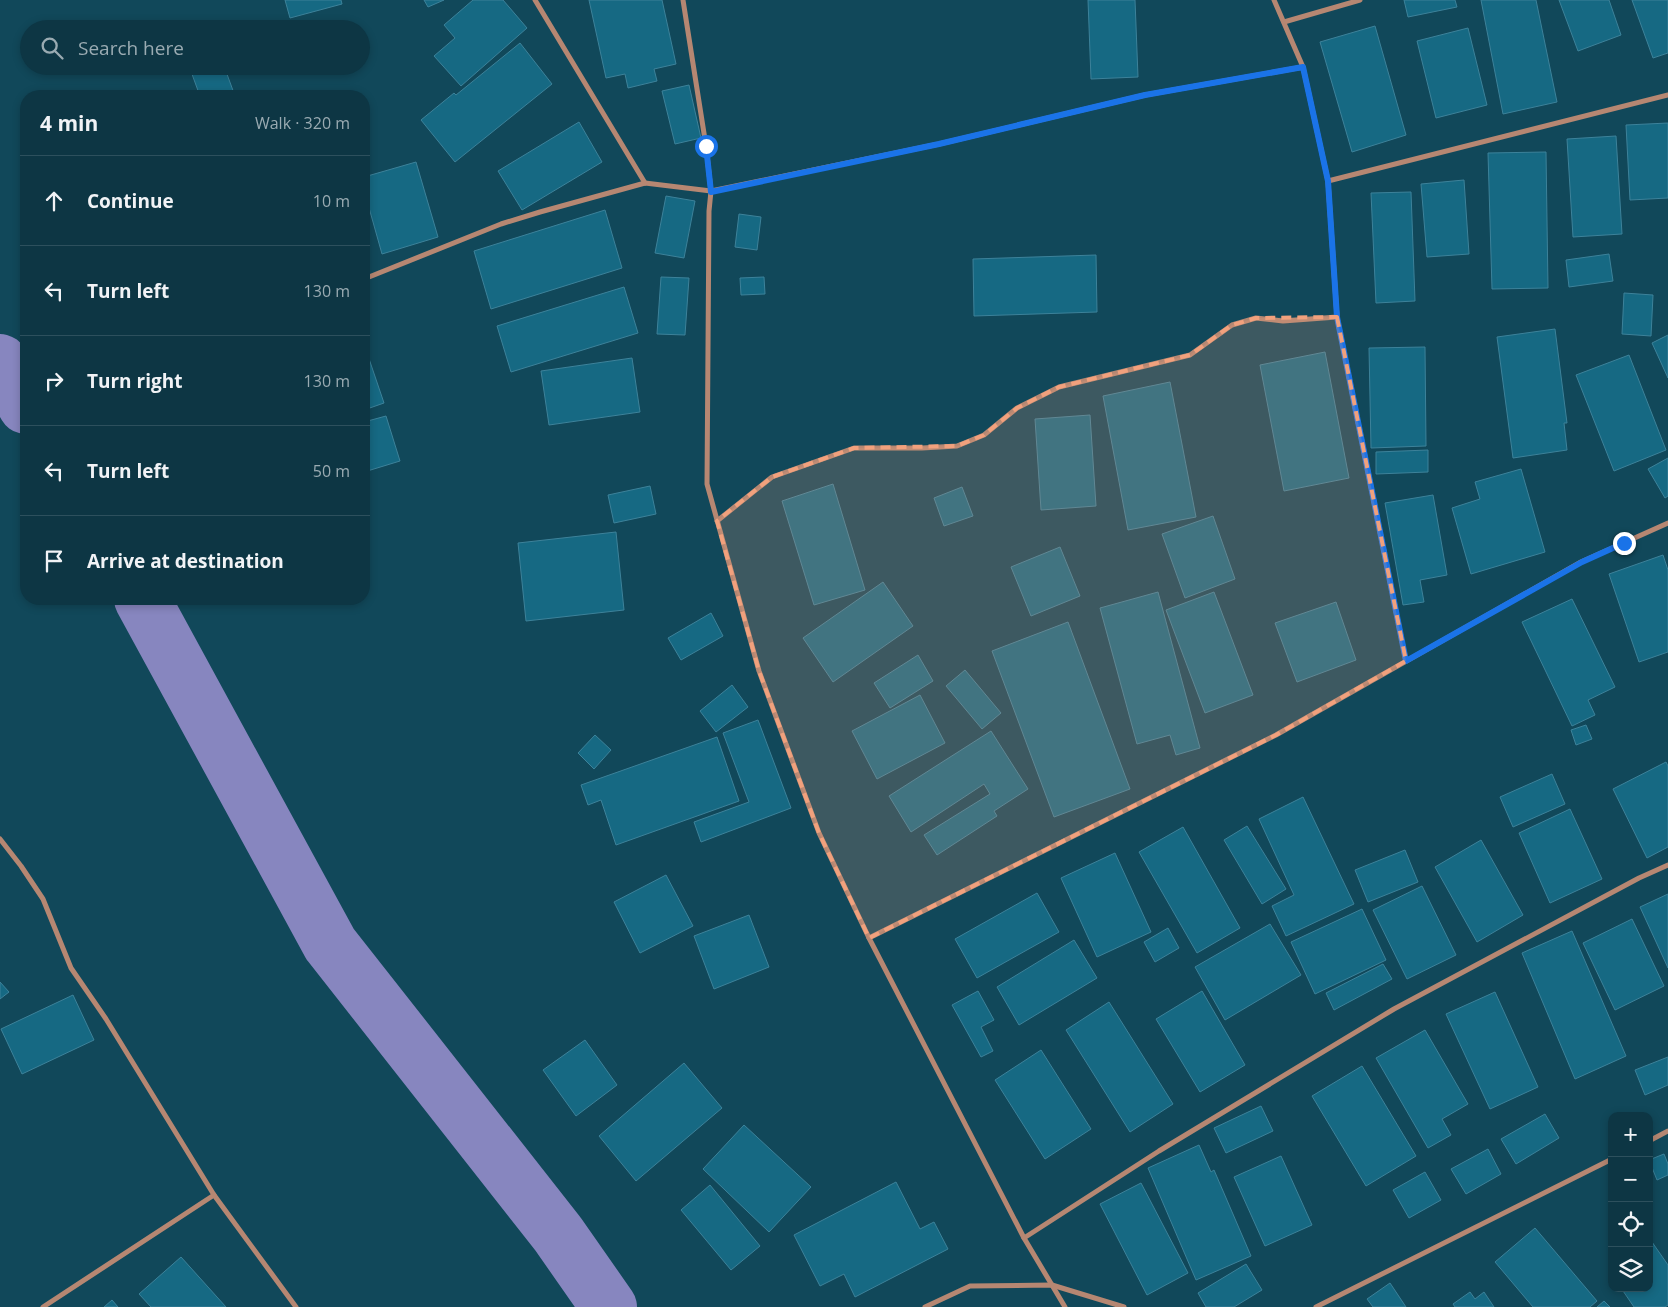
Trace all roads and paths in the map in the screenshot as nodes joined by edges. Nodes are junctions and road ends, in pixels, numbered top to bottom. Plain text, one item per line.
1 (535, 0) edge
2 (683, 0) edge
3 (1274, 0) edge
4 (1360, 0) edge
5 (1284, 22) junction
6 (1303, 67) junction
7 (1668, 95) edge
8 (1328, 181) junction
9 (645, 183) junction
10 (711, 192) junction
11 (370, 277) edge
12 (1337, 317) junction
13 (717, 521) junction
14 (1668, 524) edge
15 (1406, 661) junction
16 (0, 839) edge
17 (1668, 865) edge
18 (869, 938) junction
19 (1668, 1131) edge
20 (1653, 1139) edge
21 (1608, 1161) edge
22 (214, 1195) junction
23 (1024, 1238) junction
24 (1052, 1285) junction
25 (43, 1307) edge
26 (296, 1307) edge
27 (925, 1307) edge
28 (1065, 1307) edge
29 (1124, 1307) edge
30 (1316, 1307) edge

1 - 9 street
2 - 10 street
3 - 5 street
4 - 5 street
5 - 6 street
6 - 8 street
6 - 10 street
7 - 8 street
8 - 12 street
9 - 10 street
9 - 11 street
10 - 13 street
12 - 13 street
12 - 15 street
13 - 18 street
14 - 15 street
15 - 18 street
16 - 22 street
17 - 23 street
18 - 23 street
19 - 20 street
21 - 30 street
22 - 25 street
22 - 26 street
23 - 24 street
24 - 27 street
24 - 28 street
24 - 29 street

